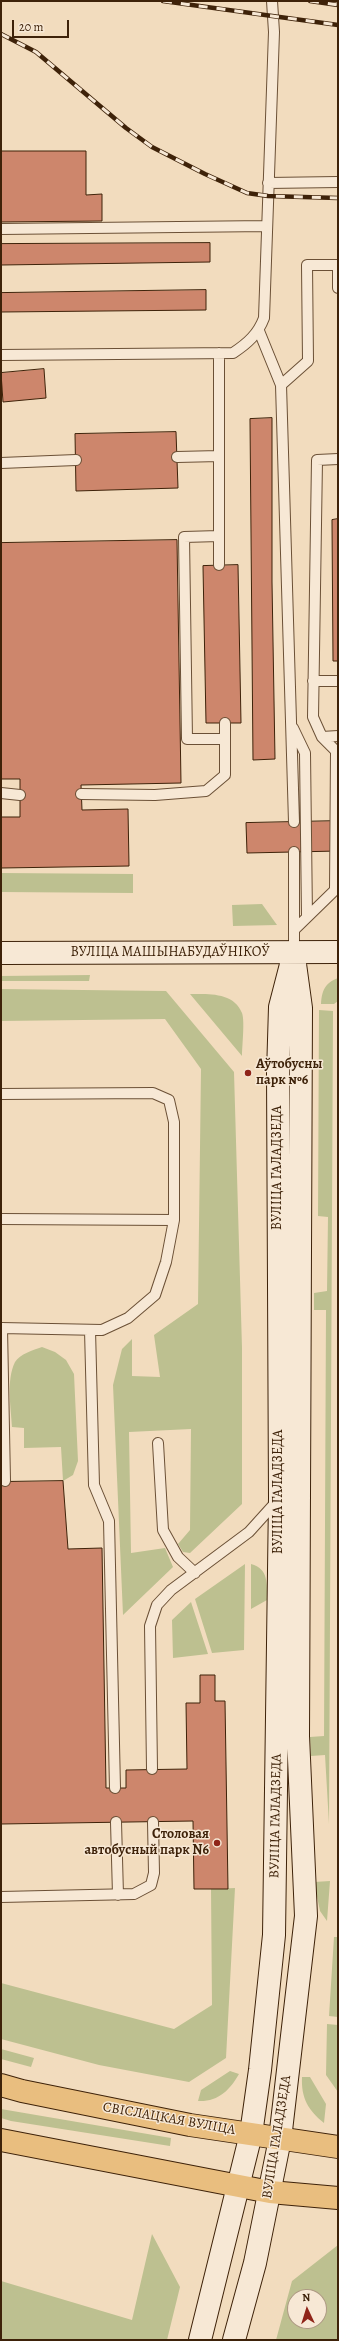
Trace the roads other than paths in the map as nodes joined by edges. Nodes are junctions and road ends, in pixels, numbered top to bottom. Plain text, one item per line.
1 (272, 1) edge
2 (338, 182) edge
3 (268, 183) junction
4 (267, 226) junction
5 (1, 229) edge
6 (338, 288) edge
7 (259, 331) junction
8 (219, 353) junction
9 (1, 355) edge
10 (281, 384) junction
11 (219, 456) junction
12 (177, 457) dead end
13 (338, 459) edge
14 (76, 460) dead end
15 (1, 463) edge
16 (219, 536) junction
17 (219, 565) dead end
18 (313, 681) junction
19 (338, 681) edge
20 (225, 723) dead end
21 (291, 723) junction
22 (338, 736) edge
23 (322, 737) junction
24 (225, 739) junction
25 (1, 793) edge
26 (81, 794) dead end
27 (20, 795) dead end
28 (294, 822) dead end
29 (294, 852) dead end
30 (307, 917) junction
31 (294, 930) junction
32 (338, 952) edge
33 (1, 953) edge
34 (294, 953) junction
35 (1, 1094) edge
36 (1, 1219) edge
37 (174, 1220) junction
38 (2, 1328) edge
39 (90, 1330) junction
40 (158, 1443) dead end
41 (5, 1482) dead end
42 (280, 1498) junction
43 (195, 1573) junction
44 (152, 1769) dead end
45 (114, 1788) dead end
46 (116, 1822) dead end
47 (154, 1822) dead end
48 (118, 1895) junction
49 (1, 1897) edge
50 (1, 2085) edge
51 (251, 2134) junction
52 (280, 2139) junction
53 (1, 2140) edge
54 (338, 2147) edge
55 (239, 2187) junction
56 (270, 2192) junction
57 (338, 2198) edge
58 (200, 2340) edge
59 (234, 2340) edge

1 - 3 lane
2 - 3 lane
3 - 4 lane
4 - 5 lane
4 - 7 lane
6 - 10 lane
7 - 8 lane
7 - 10 lane
8 - 9 lane
8 - 11 lane
10 - 21 lane
11 - 12 lane
11 - 16 lane
13 - 18 lane
14 - 15 lane
16 - 17 lane
16 - 24 lane
18 - 19 lane
18 - 23 lane
20 - 24 lane
21 - 28 lane
21 - 30 lane
22 - 23 lane
23 - 30 lane
24 - 26 lane
25 - 27 lane
29 - 31 lane
30 - 31 lane
31 - 34 lane
32 - 34 main road, ВУЛІЦА МАШЫНАБУДАЎНІКОЎ
33 - 34 main road, ВУЛІЦА МАШЫНАБУДАЎНІКОЎ
34 - 42 main road, ВУЛІЦА ГАЛАДЗЕДА
34 - 52 main road, ВУЛІЦА ГАЛАДЗЕДА
35 - 37 lane
36 - 37 lane
37 - 39 lane
38 - 39 lane
38 - 41 lane
39 - 45 lane
40 - 43 lane
42 - 43 lane
42 - 51 main road, ВУЛІЦА ГАЛАДЗЕДА
43 - 44 lane
46 - 48 lane
47 - 48 lane
48 - 49 lane
50 - 51 main road, СВІСЛАЦКАЯ ВУЛІЦА
51 - 52 main road, СВІСЛАЦКАЯ ВУЛІЦА
51 - 55 main road, ВУЛІЦА ГАЛАДЗЕДА
52 - 54 main road, СВІСЛАЦКАЯ ВУЛІЦА
52 - 56 main road, ВУЛІЦА ГАЛАДЗЕДА
53 - 55 main road
55 - 56 main road
55 - 58 main road, ВУЛІЦА ГАЛАДЗЕДА
56 - 57 main road
56 - 59 main road, ВУЛІЦА ГАЛАДЗЕДА

